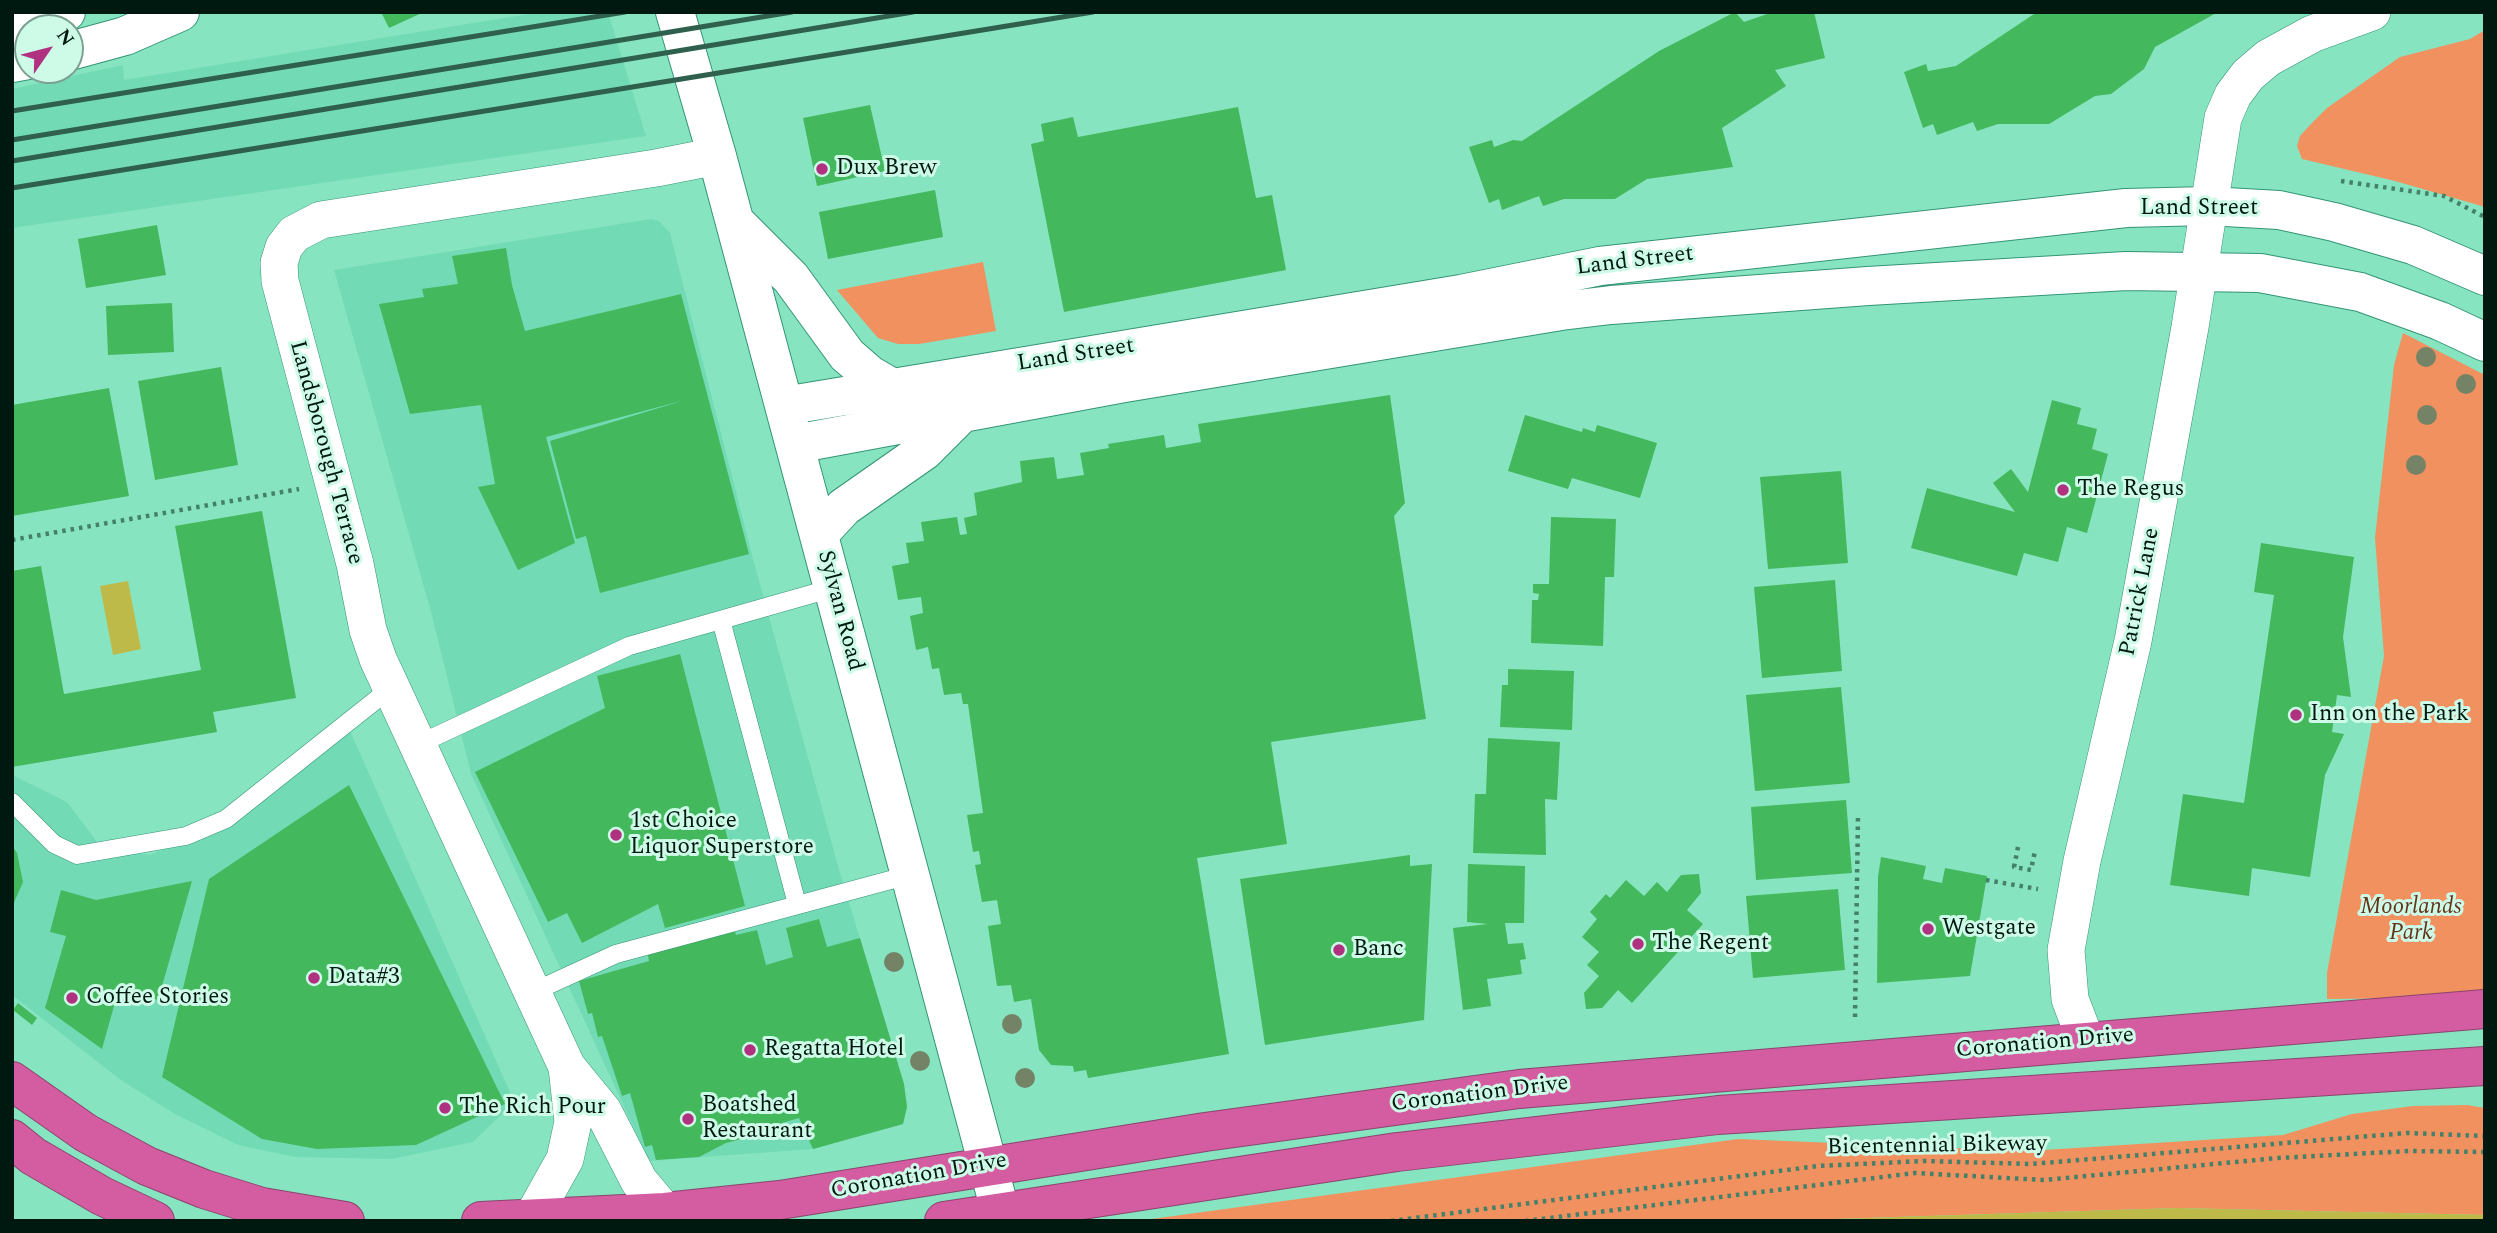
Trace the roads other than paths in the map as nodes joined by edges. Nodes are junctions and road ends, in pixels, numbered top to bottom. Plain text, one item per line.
1 (66, 12) edge
2 (180, 12) edge
3 (676, 12) edge
4 (2372, 12) edge
5 (12, 30) edge
6 (84, 47) edge
7 (717, 156) junction
8 (2208, 206) junction
9 (735, 222) junction
10 (2197, 270) junction
11 (2485, 276) edge
12 (2485, 342) edge
13 (889, 386) junction
14 (784, 406) junction
15 (964, 411) junction
16 (795, 444) junction
17 (819, 534) junction
18 (833, 588) junction
19 (721, 620) junction
20 (391, 688) junction
21 (417, 745) junction
22 (12, 802) edge
23 (909, 875) junction
24 (797, 904) junction
25 (533, 992) junction
26 (2485, 1009) edge
27 (2087, 1041) junction
28 (567, 1066) junction
29 (2485, 1066) edge
30 (12, 1081) edge
31 (12, 1139) edge
32 (987, 1165) junction
33 (1000, 1210) junction
34 (665, 1212) junction
35 (533, 1218) junction
36 (155, 1221) edge
37 (345, 1221) edge
38 (481, 1221) edge
39 (944, 1221) edge

1 - 5 main road
2 - 6 main road
3 - 7 main road, Sylvan Road
4 - 8 street, Patrick Lane
7 - 9 main road, Sylvan Road
7 - 20 street, Landsborough Terrace
8 - 10 street, Patrick Lane
8 - 11 main road, Land Street
8 - 13 main road, Land Street
9 - 13 main road
9 - 14 main road, Sylvan Road
10 - 12 main road, Land Street
10 - 15 main road, Land Street
10 - 27 street, Patrick Lane
13 - 14 main road, Land Street
14 - 16 main road, Sylvan Road
15 - 16 main road, Land Street
15 - 17 main road
16 - 17 main road, Sylvan Road
17 - 18 main road, Sylvan Road
18 - 19 lane
18 - 23 main road, Sylvan Road
19 - 21 lane
19 - 24 lane
20 - 21 street, Landsborough Terrace
20 - 22 lane
21 - 25 street, Landsborough Terrace
23 - 24 lane
23 - 32 main road, Sylvan Road
24 - 25 lane
25 - 28 street, Landsborough Terrace
26 - 27 highway, Coronation Drive
27 - 32 highway, Coronation Drive
28 - 34 street, Landsborough Terrace
28 - 35 street, Landsborough Terrace
29 - 33 highway, Coronation Drive
30 - 37 highway
31 - 36 highway
32 - 33 main road, Sylvan Road
32 - 34 highway, Coronation Drive
33 - 39 highway, Coronation Drive
34 - 35 highway, Coronation Drive
35 - 38 highway, Coronation Drive

